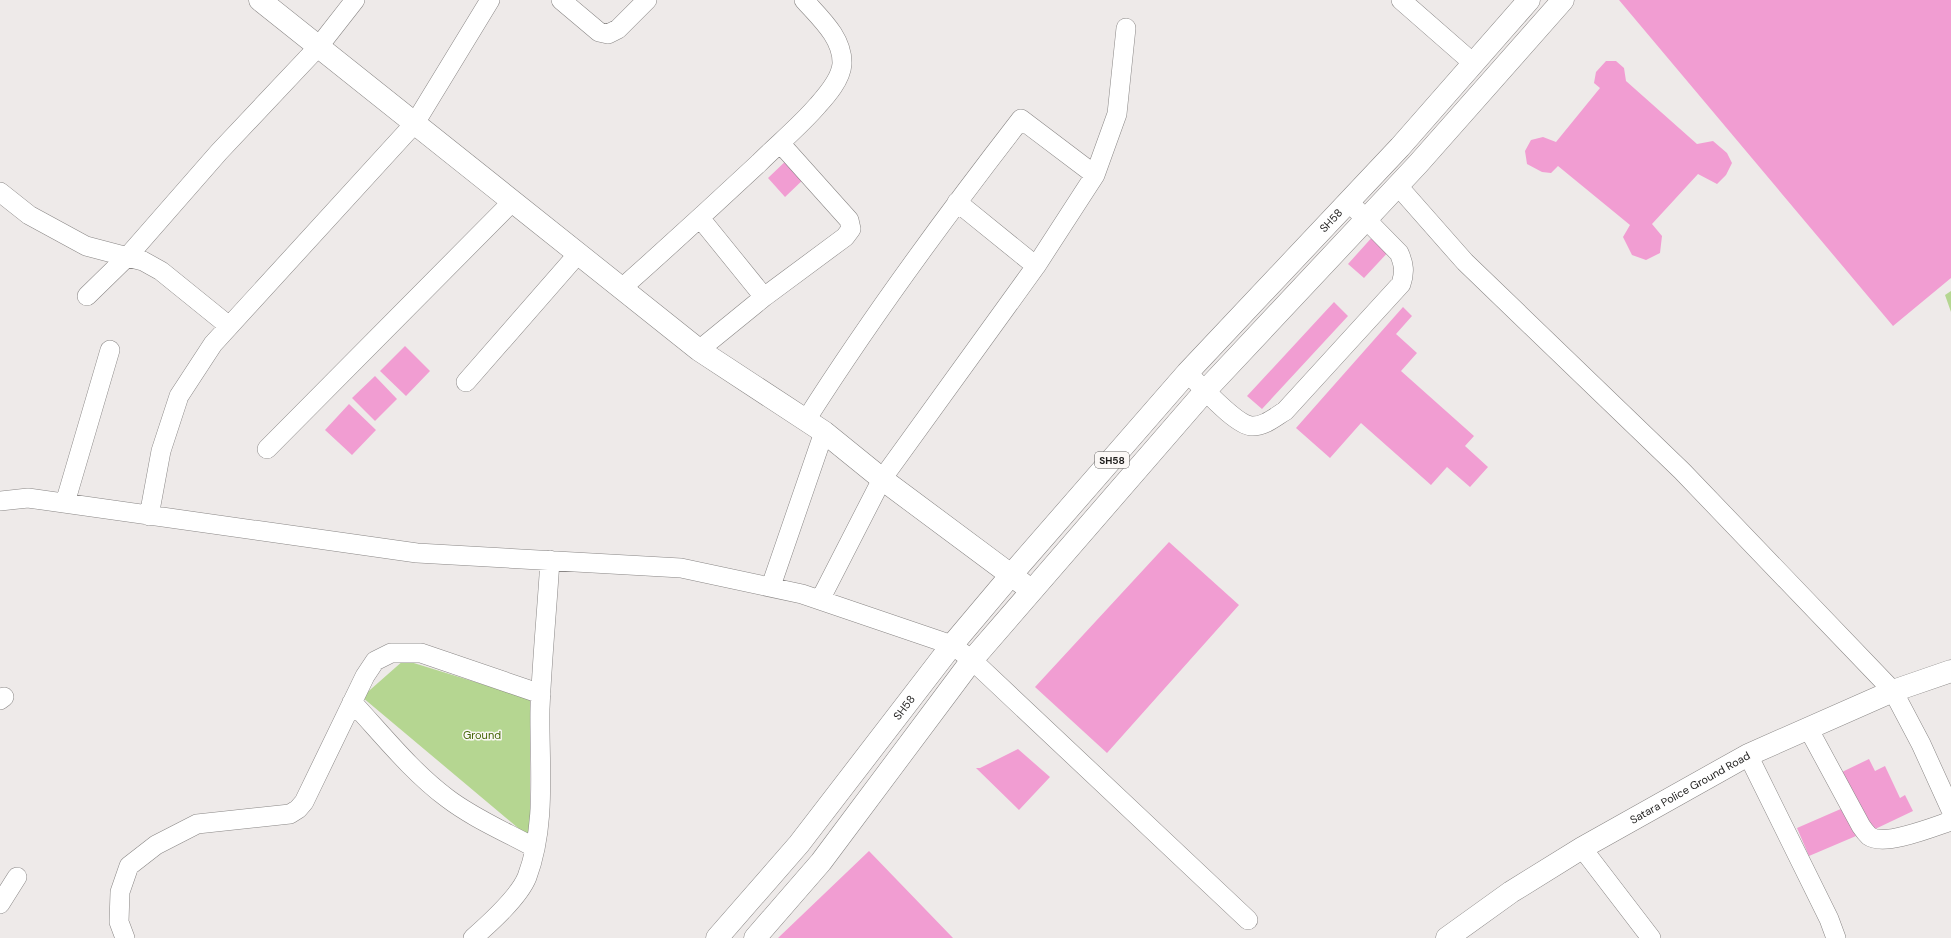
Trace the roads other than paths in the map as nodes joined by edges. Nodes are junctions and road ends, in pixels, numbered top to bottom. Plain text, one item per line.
1 (260, 0) edge
2 (355, 0) edge
3 (490, 0) edge
4 (561, 0) edge
5 (647, 0) edge
6 (804, 0) edge
7 (1401, 0) edge
8 (1529, 0) edge
9 (1563, 0) edge
10 (1126, 28) dead end
11 (319, 46) junction
12 (1473, 63) junction
13 (415, 123) junction
14 (780, 143) junction
15 (1095, 175) junction
16 (1398, 186) junction
17 (0, 192) edge
18 (513, 201) junction
19 (1348, 201) junction
20 (957, 202) junction
21 (700, 218) junction
22 (1367, 218) junction
23 (578, 254) junction
24 (128, 256) junction
25 (1036, 266) junction
26 (622, 288) junction
27 (87, 296) dead end
28 (764, 297) junction
29 (229, 326) junction
30 (110, 350) dead end
31 (699, 350) junction
32 (1187, 373) junction
33 (466, 382) dead end
34 (1206, 390) junction
35 (806, 420) junction
36 (824, 432) junction
37 (267, 449) dead end
38 (882, 478) junction
39 (0, 501) edge
40 (65, 504) junction
41 (149, 516) junction
42 (550, 560) junction
43 (1011, 575) junction
44 (771, 586) junction
45 (1032, 592) junction
46 (820, 600) junction
47 (952, 645) junction
48 (972, 660) junction
49 (1951, 671) edge
50 (1893, 691) junction
51 (541, 694) junction
52 (352, 702) junction
53 (1808, 728) junction
54 (1748, 755) junction
55 (1951, 810) edge
56 (1951, 822) edge
57 (535, 848) junction
58 (1582, 848) junction
59 (17, 877) dead end
60 (748, 903) junction
61 (0, 904) edge
62 (1248, 920) dead end
63 (769, 922) junction
64 (125, 938) edge
65 (473, 938) edge
66 (717, 938) edge
67 (755, 938) edge
68 (1447, 938) edge
69 (1651, 938) edge
70 (1836, 938) edge

1 - 11 main road
2 - 11 street
3 - 13 street
4 - 5 street
6 - 14 street
7 - 12 street
8 - 12 main road, SH58 / SH58
9 - 16 main road, SH58 / SH58
10 - 15 street
11 - 13 main road
11 - 24 street
12 - 19 main road, SH58 / SH58
13 - 18 main road
13 - 29 street
14 - 21 street
14 - 28 street
15 - 20 street
15 - 25 street
16 - 22 main road, SH58 / SH58
16 - 50 street
17 - 24 street
18 - 23 main road
18 - 37 street
19 - 22 street
19 - 32 main road, SH58 / SH58
20 - 25 street
20 - 35 street
21 - 26 street
21 - 28 street
22 - 34 main road, SH58 / SH58
22 - 34 street
23 - 26 main road
23 - 33 street
24 - 27 street
24 - 29 street
25 - 38 street
26 - 31 main road
28 - 31 street
29 - 41 street
30 - 40 street
31 - 35 main road
32 - 34 street
32 - 43 main road, SH58 / SH58
34 - 45 main road, SH58 / SH58
35 - 36 main road
36 - 38 main road
36 - 44 street
38 - 43 main road
38 - 46 street
39 - 40 street
40 - 41 street
41 - 42 street
42 - 44 street
42 - 51 street
43 - 45 main road
43 - 47 main road, SH58 / SH58
44 - 46 street
45 - 48 main road, SH58 / SH58
46 - 47 street
47 - 48 street
47 - 60 main road, SH58 / SH58
48 - 62 street
48 - 63 main road, SH58 / SH58
49 - 50 main road, Satara Police Ground Road
50 - 53 main road, Satara Police Ground Road
50 - 55 street
51 - 52 street
51 - 57 street
52 - 57 street
52 - 64 street
53 - 54 main road, Satara Police Ground Road
53 - 56 street
54 - 58 main road, Satara Police Ground Road
54 - 70 street
57 - 65 street
58 - 68 main road, Satara Police Ground Road
58 - 69 street
59 - 61 street
60 - 63 main road
60 - 66 main road, SH58 / SH58
63 - 67 main road, SH58 / SH58

